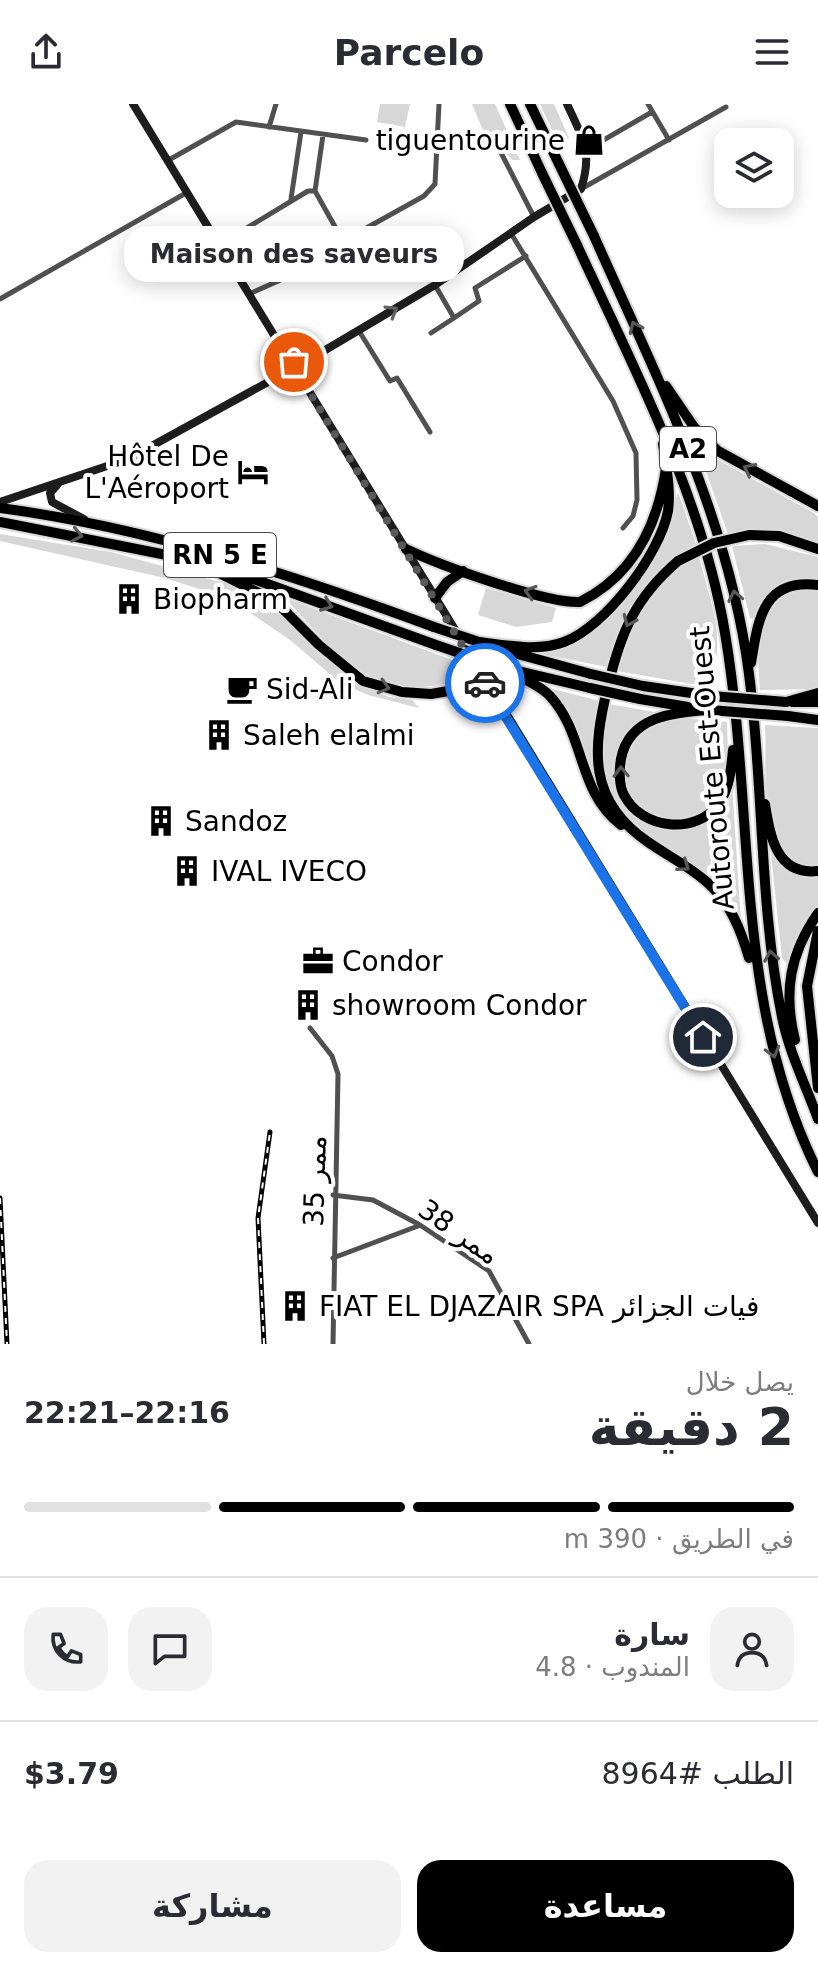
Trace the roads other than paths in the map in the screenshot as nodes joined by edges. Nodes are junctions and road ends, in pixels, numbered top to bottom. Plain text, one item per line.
1 (133, 104) edge
2 (276, 104) edge
3 (439, 104) edge
4 (510, 104) edge
5 (530, 104) edge
6 (567, 104) edge
7 (648, 104) edge
8 (726, 107) dead end
9 (652, 112) junction
10 (269, 127) junction
11 (301, 132) junction
12 (323, 135) junction
13 (366, 140) dead end
14 (669, 140) junction
15 (496, 143) dead end
16 (588, 149) junction
17 (167, 161) junction
18 (581, 189) junction
19 (315, 191) junction
20 (186, 193) junction
21 (291, 200) junction
22 (534, 217) junction
23 (512, 235) junction
24 (232, 237) dead end
25 (343, 241) junction
26 (526, 256) junction
27 (435, 285) junction
28 (249, 294) junction
29 (0, 299) edge
30 (454, 318) junction
31 (359, 331) junction
32 (431, 333) dead end
33 (652, 366) junction
34 (295, 368) junction
35 (662, 430) junction
36 (430, 432) dead end
37 (666, 468) junction
38 (62, 482) junction
39 (0, 505) edge
40 (818, 506) edge
41 (0, 522) edge
42 (96, 525) junction
43 (623, 528) dead end
44 (125, 545) junction
45 (406, 549) junction
46 (818, 549) edge
47 (463, 571) junction
48 (818, 585) edge
49 (435, 598) junction
50 (479, 642) junction
51 (492, 664) junction
52 (749, 672) junction
53 (482, 676) junction
54 (466, 688) junction
55 (818, 693) edge
56 (492, 696) junction
57 (786, 702) junction
58 (818, 702) edge
59 (710, 710) junction
60 (818, 718) edge
61 (736, 725) junction
62 (756, 753) junction
63 (646, 841) junction
64 (818, 871) edge
65 (818, 913) edge
66 (818, 931) edge
67 (762, 1003) junction
68 (310, 1028) dead end
69 (806, 1085) junction
70 (818, 1088) edge
71 (818, 1119) edge
72 (818, 1172) edge
73 (333, 1195) junction
74 (818, 1223) edge
75 (420, 1225) junction
76 (333, 1258) junction
77 (333, 1344) edge
78 (529, 1344) edge

1 - 17 main road
2 - 10 street
3 - 25 street
4 - 35 highway, Autoroute Est-Ouest / A2, bridge
33 -> 5 highway, Autoroute Est-Ouest / A2, bridge
6 - 16 main road
7 - 9 street
8 - 14 street
9 - 14 street
9 - 16 street
10 - 11 street
10 - 17 street
11 - 12 street
11 - 21 street
12 - 13 street
12 - 19 street
14 - 18 street
15 - 22 street
16 - 18 main road
17 - 20 main road
18 - 22 main road
19 - 21 street
19 - 25 street
20 - 28 main road
20 - 29 street
21 - 24 street
22 - 23 main road
23 - 26 street
23 - 27 main road
25 - 28 street
26 - 30 street
26 - 43 street
27 - 30 street
31 -> 27 main road
28 - 34 main road
30 - 32 street
31 - 34 main road
31 - 36 street
40 -> 33 highway
52 -> 33 highway, Autoroute Est-Ouest / A2
34 - 38 main road
34 - 45 main road
35 - 37 highway
35 - 61 highway, Autoroute Est-Ouest / A2
37 -> 47 highway
37 - 50 highway
38 - 39 main road
38 - 42 main road
39 - 42 highway, RN 5 E
41 -> 44 highway, RN 5 E
42 - 50 highway, RN 5 E, bridge
44 -> 51 highway, RN 5 E, bridge
44 -> 54 highway
45 - 47 highway
45 - 49 main road
46 -> 63 highway, bridge
47 - 49 highway
48 - 52 highway
49 - 53 main road
50 - 57 highway, RN 5 E, bridge
51 - 59 highway, RN 5 E, bridge
51 - 63 highway
52 - 62 highway, Autoroute Est-Ouest / A2
53 - 54 highway
53 - 56 main road
54 - 56 highway
55 - 57 highway
56 - 74 main road
57 - 58 highway, RN 5 E
59 - 60 highway, RN 5 E, bridge
61 -> 59 highway
61 - 67 highway, Autoroute Est-Ouest / A2
62 - 64 highway
69 -> 62 highway, Autoroute Est-Ouest / A2
63 -> 67 highway
65 - 69 highway
66 - 70 highway
67 -> 72 highway, Autoroute Est-Ouest / A2
68 - 73 street, ممر 35
69 - 71 highway, Autoroute Est-Ouest / A2
73 - 75 street, ممر 38
73 - 76 street, ممر 35
75 - 76 street
75 - 78 street, ممر 38
76 - 77 street, ممر 35

